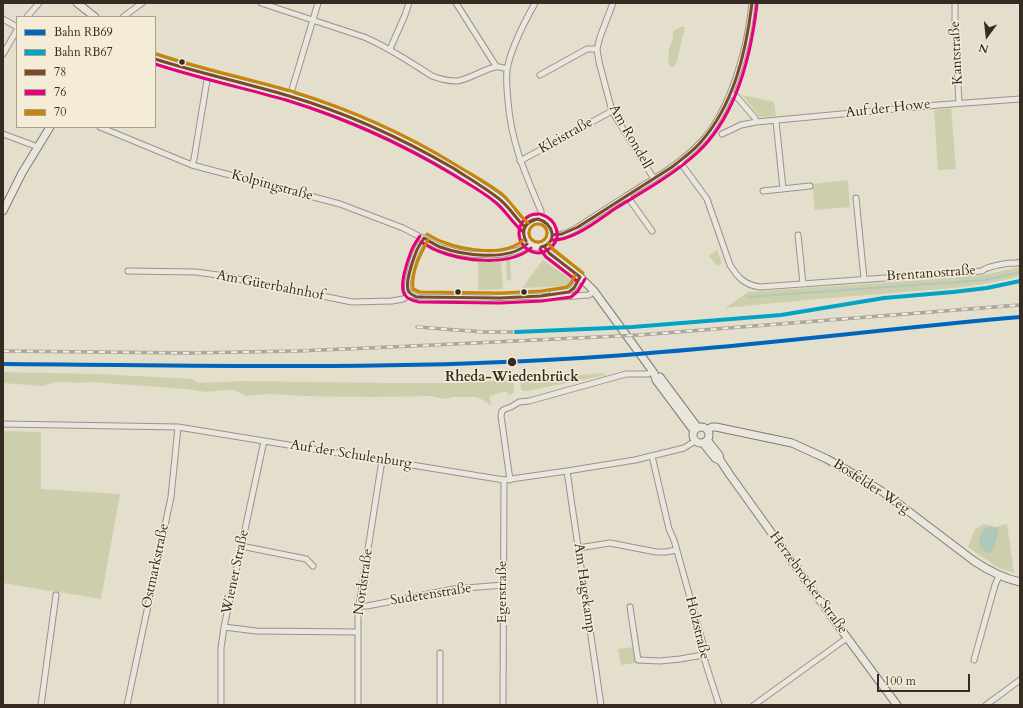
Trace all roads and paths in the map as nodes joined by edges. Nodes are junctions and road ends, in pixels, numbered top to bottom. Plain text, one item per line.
1 (39, 3) edge
2 (77, 3) edge
3 (142, 3) edge
4 (261, 3) edge
5 (281, 3) edge
6 (318, 3) edge
7 (409, 3) edge
8 (456, 3) edge
9 (535, 3) edge
10 (613, 3) edge
11 (752, 3) edge
12 (955, 3) edge
13 (279, 10) junction
14 (28, 16) edge
15 (94, 16) edge
16 (124, 16) edge
17 (3, 18) edge
18 (313, 21) junction
19 (16, 28) edge
20 (16, 31) edge
21 (390, 49) junction
22 (598, 49) junction
23 (3, 54) edge
24 (156, 59) edge
25 (496, 66) junction
26 (507, 68) junction
27 (208, 74) junction
28 (540, 75) dead end
29 (730, 94) junction
30 (290, 96) junction
31 (1020, 99) edge
32 (959, 103) junction
33 (612, 111) junction
34 (776, 120) junction
35 (756, 122) junction
36 (49, 128) edge
37 (102, 128) edge
38 (3, 134) edge
39 (722, 134) dead end
40 (38, 148) junction
41 (520, 161) junction
42 (680, 162) junction
43 (192, 165) junction
44 (654, 179) junction
45 (810, 186) dead end
46 (783, 189) junction
47 (763, 191) dead end
48 (626, 196) junction
49 (856, 198) dead end
50 (3, 211) edge
51 (541, 219) junction
52 (525, 227) junction
53 (652, 230) dead end
54 (552, 235) junction
55 (798, 235) dead end
56 (424, 238) junction
57 (527, 244) junction
58 (544, 246) junction
59 (1020, 262) edge
60 (128, 271) dead end
61 (580, 277) junction
62 (864, 279) junction
63 (803, 284) junction
64 (594, 291) junction
65 (411, 294) junction
66 (541, 296) junction
67 (654, 372) junction
68 (3, 424) edge
69 (178, 427) junction
70 (696, 430) junction
71 (707, 430) junction
72 (264, 441) junction
73 (695, 441) junction
74 (705, 441) junction
75 (652, 456) junction
76 (382, 460) junction
77 (567, 472) junction
78 (504, 480) junction
79 (510, 480) junction
80 (241, 546) junction
81 (578, 548) junction
82 (676, 550) junction
83 (313, 566) dead end
84 (999, 576) junction
85 (1020, 582) edge
86 (503, 585) junction
87 (56, 595) dead end
88 (359, 606) junction
89 (630, 607) dead end
90 (224, 627) junction
91 (358, 632) junction
92 (847, 638) junction
93 (440, 652) dead end
94 (703, 655) junction
95 (974, 660) dead end
96 (1020, 680) edge
97 (41, 705) edge
98 (127, 705) edge
99 (221, 705) edge
100 (358, 705) edge
101 (440, 705) edge
102 (503, 705) edge
103 (601, 705) edge
104 (719, 705) edge
105 (754, 705) edge
106 (897, 705) edge
107 (986, 705) edge

1 - 14 street
2 - 15 main road
3 - 16 street
4 - 13 street
5 - 13 street
6 - 18 street
7 - 21 street
8 - 25 street
9 - 26 street
10 - 22 street, Am Rondell
11 - 29 street
12 - 32 street, Kantstraße
13 - 18 street
17 - 19 street
18 - 21 street
18 - 30 street
20 - 23 street
21 - 25 street
22 - 28 street
22 - 33 street, Am Rondell
24 - 27 main road
25 - 26 street
26 - 41 street
27 - 30 main road
27 - 43 street
29 - 35 street
29 - 42 street
30 - 52 main road
31 - 32 street, Auf der Howe
32 - 34 street, Auf der Howe
33 - 41 street, Kleistraße
33 - 44 street, Am Rondell
34 - 35 street, Auf der Howe
34 - 46 street
35 - 39 street, Auf der Howe
36 - 40 main road
37 - 43 street, Kolpingstraße
38 - 40 street
40 - 50 main road
41 - 51 street
42 - 44 street
42 - 63 street, Brentanostraße
43 - 56 street, Kolpingstraße
44 - 48 street
45 - 46 street
46 - 47 street
48 - 53 street
48 - 54 street
49 - 62 street
51 - 52 main road
51 - 54 main road
52 - 57 main road
54 - 58 main road
55 - 63 street
56 - 57 street, Kolpingstraße
56 - 65 street
57 - 58 main road
58 - 61 main road
59 - 62 street, Brentanostraße
60 - 65 street, Am Güterbahnhof
61 - 64 main road
61 - 66 street
62 - 63 street, Brentanostraße
64 - 66 street
64 - 67 main road
65 - 66 street
67 - 70 main road
67 - 79 street
68 - 69 street, Auf der Schulenburg
69 - 72 street, Auf der Schulenburg
69 - 98 street, Ostmarkstraße
70 - 71 main road
70 - 73 main road
71 - 74 main road
71 - 84 main road, Bosfelder Weg
72 - 76 street, Auf der Schulenburg
72 - 80 street, Wiener Straße
73 - 74 main road
73 - 75 street, Auf der Schulenburg
74 - 92 main road, Herzebrocker Straße
75 - 77 street, Auf der Schulenburg
75 - 82 street, Holzstraße
76 - 78 street, Auf der Schulenburg
76 - 88 street, Nordstraße
77 - 79 street, Auf der Schulenburg
77 - 81 street, Am Hagekamp
78 - 79 street, Auf der Schulenburg
78 - 86 street, Egerstraße
80 - 83 street
80 - 90 street, Wiener Straße
81 - 82 street
81 - 103 street, Am Hagekamp
82 - 94 street, Holzstraße
84 - 85 main road, Bosfelder Weg
84 - 95 street
86 - 88 street, Sudetenstraße
86 - 102 street, Egerstraße
87 - 97 street
88 - 91 street, Nordstraße
89 - 94 street
90 - 91 street
90 - 99 street, Wiener Straße
91 - 100 street, Nordstraße
92 - 105 street
92 - 106 main road, Herzebrocker Straße
93 - 101 street
94 - 104 street, Holzstraße
96 - 107 street

